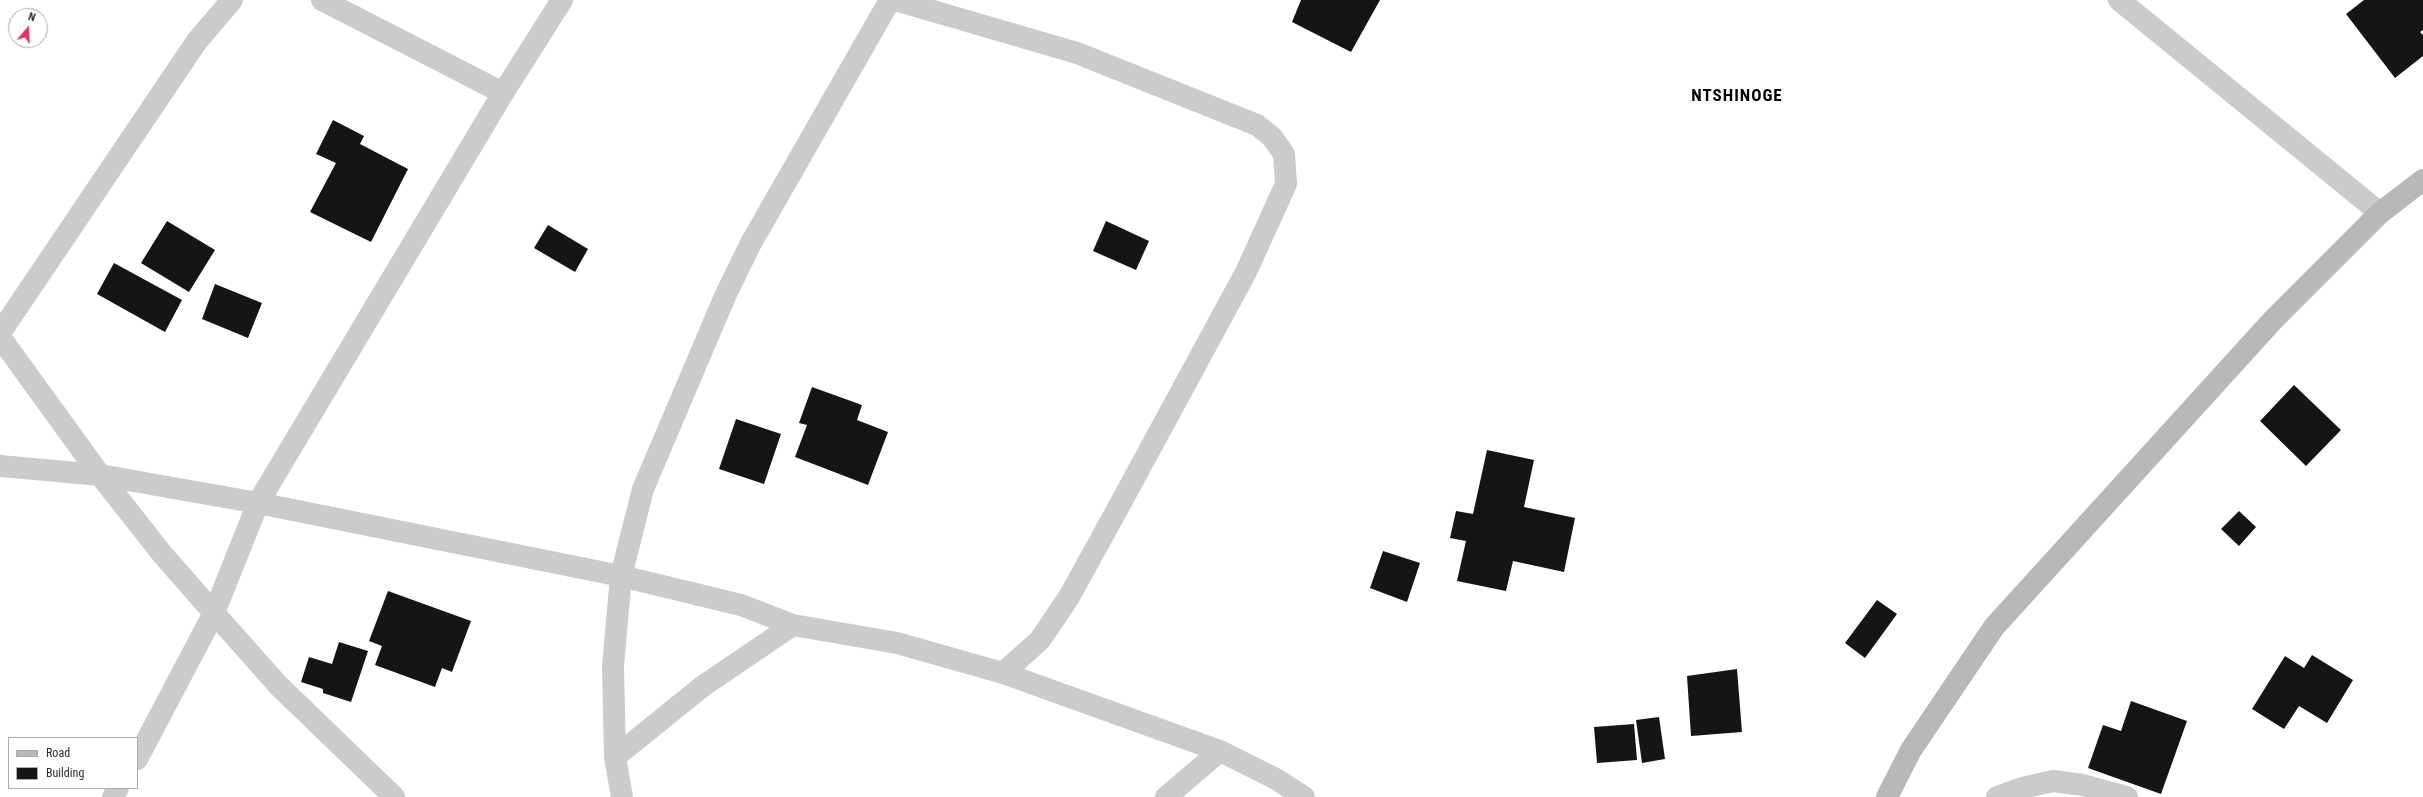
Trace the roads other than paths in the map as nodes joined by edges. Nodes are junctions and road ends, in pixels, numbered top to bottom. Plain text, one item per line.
1 (232, 0) edge
2 (322, 0) edge
3 (562, 0) edge
4 (890, 0) edge
5 (895, 0) edge
6 (2119, 0) edge
7 (503, 93) junction
8 (2423, 180) edge
9 (2380, 214) junction
10 (0, 333) edge
11 (0, 337) edge
12 (0, 466) edge
13 (100, 475) junction
14 (258, 503) junction
15 (621, 576) junction
16 (214, 613) junction
17 (793, 624) junction
18 (1003, 673) junction
19 (1220, 751) junction
20 (138, 757) edge
21 (616, 757) junction
22 (394, 797) edge
23 (622, 797) edge
24 (1166, 797) edge
25 (1304, 797) edge
26 (1887, 797) edge
27 (1997, 797) edge
28 (2127, 797) edge

1 - 10 street
2 - 7 street
3 - 7 street
4 - 15 street
5 - 18 street
6 - 9 street
7 - 14 street
8 - 9 street
9 - 26 street
11 - 13 street
12 - 13 street
13 - 14 street
13 - 16 street
14 - 15 street
14 - 16 street
15 - 17 street
15 - 21 street
16 - 20 street
16 - 22 street
17 - 18 street
17 - 21 street
18 - 19 street
19 - 24 street
19 - 25 street
21 - 23 street
27 - 28 street

